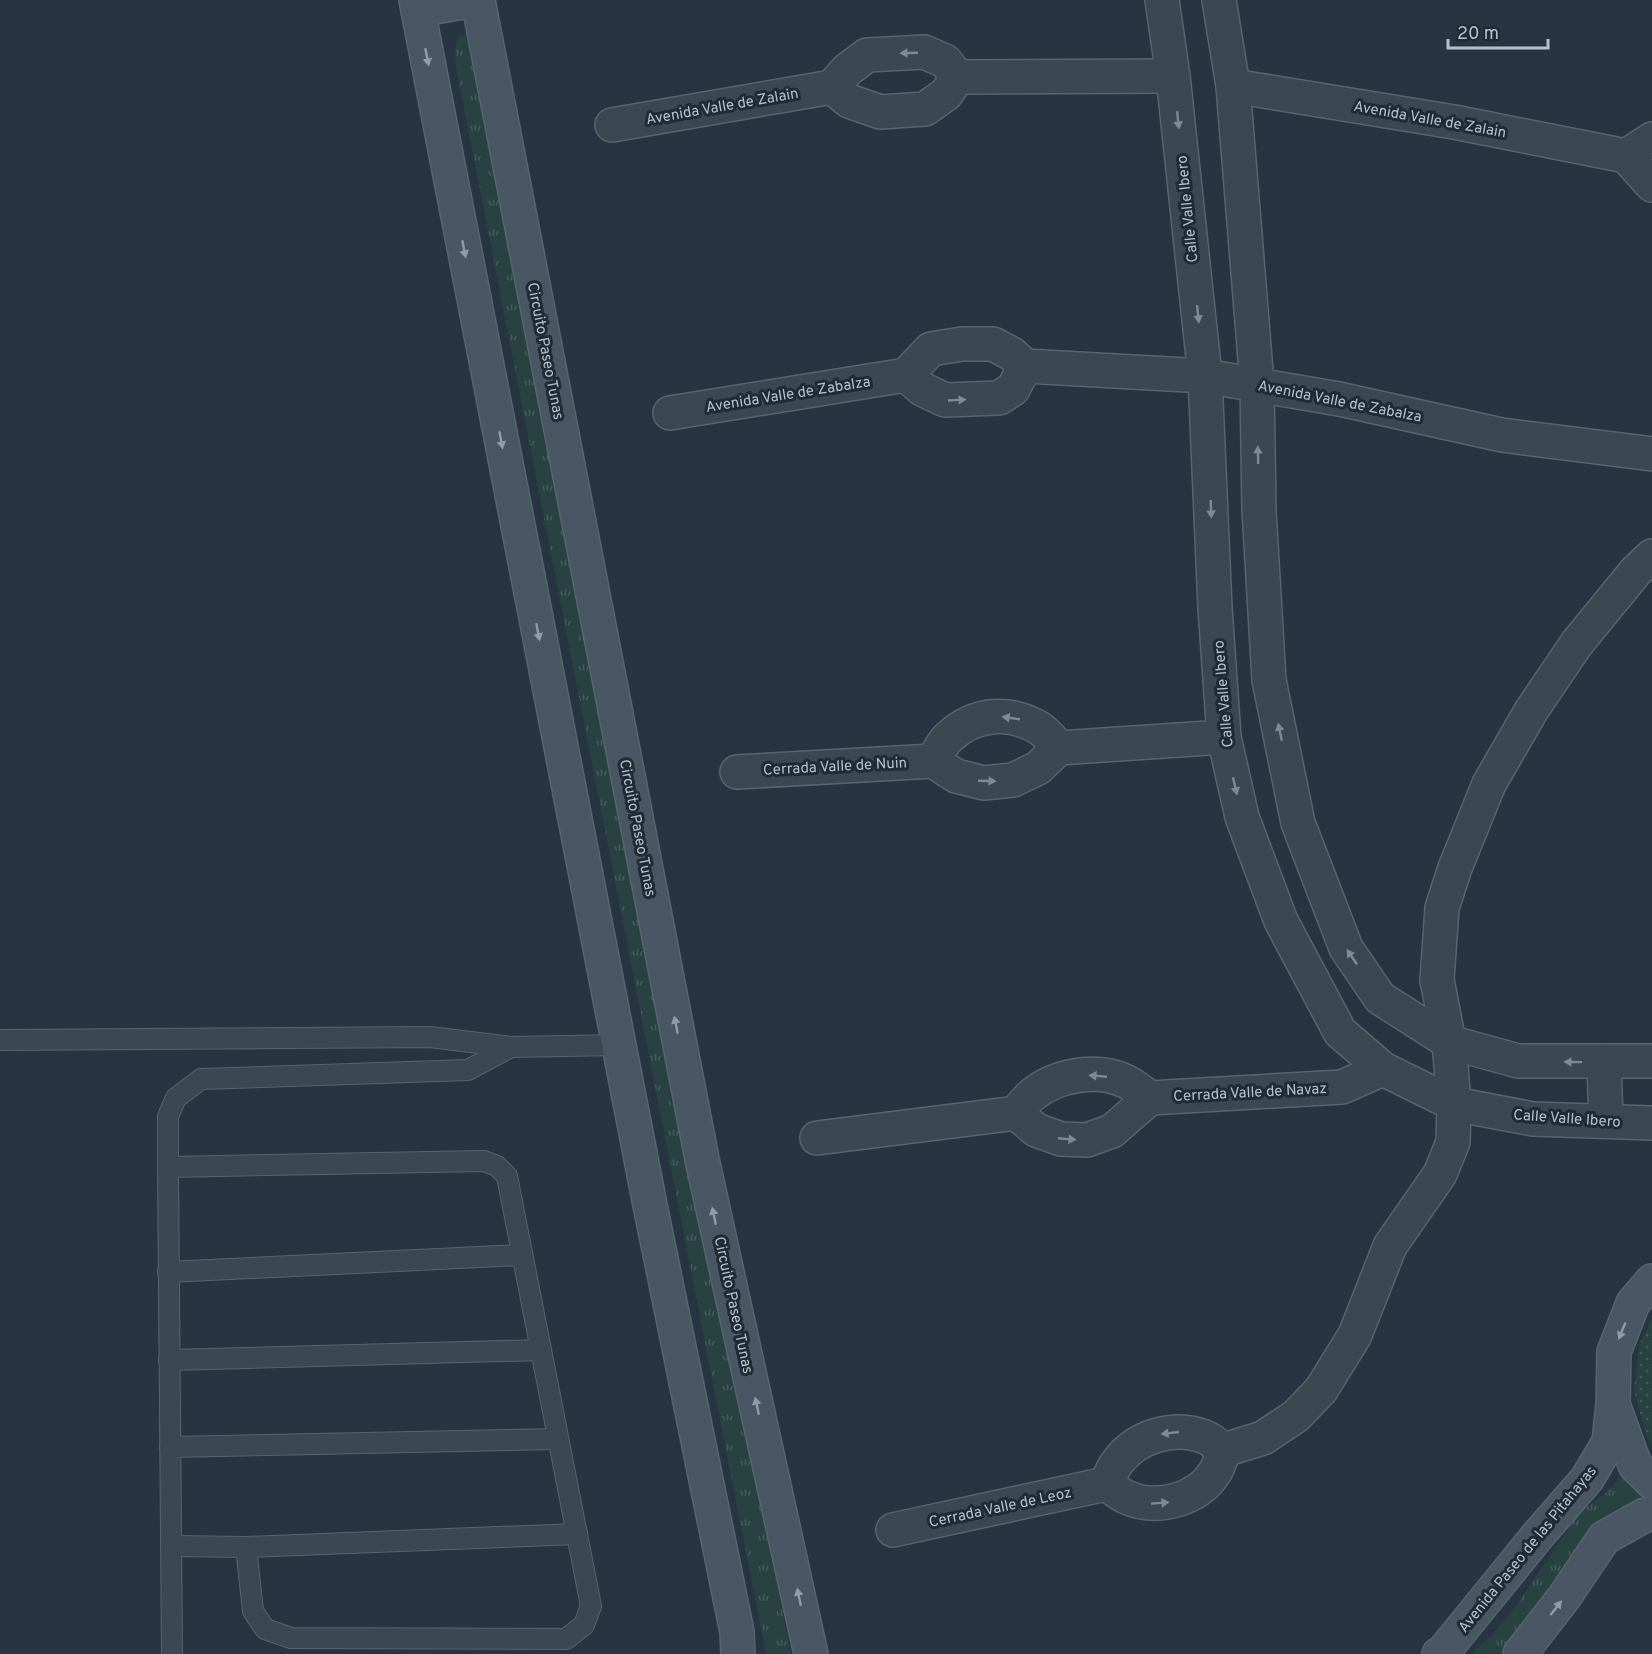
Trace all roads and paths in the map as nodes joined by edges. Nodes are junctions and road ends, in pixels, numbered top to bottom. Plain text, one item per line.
1 (476, 0) edge
2 (1162, 0) edge
3 (1219, 0) edge
4 (417, 5) edge
5 (1173, 76) junction
6 (958, 77) junction
7 (1233, 86) junction
8 (832, 87) junction
9 (612, 125) dead end
10 (1639, 148) edge
11 (1652, 184) edge
12 (1025, 366) junction
13 (906, 375) junction
14 (1205, 376) junction
15 (1257, 384) junction
16 (670, 413) dead end
17 (1652, 453) edge
18 (1652, 556) edge
19 (1224, 737) junction
20 (1059, 748) junction
21 (933, 761) junction
22 (737, 772) dead end
23 (1380, 998) junction
24 (1340, 1032) junction
25 (0, 1040) edge
26 (1449, 1042) junction
27 (619, 1046) junction
28 (511, 1047) junction
29 (1652, 1062) edge
30 (1605, 1063) junction
31 (1383, 1069) junction
32 (1150, 1098) junction
33 (1454, 1104) junction
34 (1016, 1113) junction
35 (1606, 1121) junction
36 (1652, 1123) edge
37 (817, 1138) dead end
38 (168, 1167) junction
39 (522, 1255) junction
40 (168, 1272) junction
41 (1652, 1281) edge
42 (541, 1350) junction
43 (169, 1360) junction
44 (1613, 1404) junction
45 (558, 1439) junction
46 (170, 1447) junction
47 (1224, 1450) junction
48 (1652, 1482) edge
49 (1106, 1484) junction
50 (1652, 1514) edge
51 (893, 1530) dead end
52 (577, 1534) junction
53 (171, 1546) junction
54 (246, 1547) junction
55 (172, 1654) edge
56 (738, 1654) edge
57 (811, 1654) edge
58 (1439, 1654) edge
59 (1520, 1654) edge

1 - 4 street
57 -> 1 street, Circuito Paseo Tunas
2 - 5 street, Calle Valle Ibero
3 - 7 street
4 -> 27 street
5 - 6 street
5 -> 14 street, Calle Valle Ibero
6 - 8 street
6 -> 8 street
7 - 10 street, Avenida Valle de Zalain
7 - 15 street
8 - 9 street, Avenida Valle de Zalain
10 - 11 street, Avenida Valle de Zalain
12 - 13 street
13 -> 12 street
12 - 14 street, Avenida Valle de Zabalza
13 - 16 street, Avenida Valle de Zabalza
14 - 15 street, Avenida Valle de Zabalza
14 -> 19 street, Calle Valle Ibero
15 - 17 street, Avenida Valle de Zabalza
23 -> 15 street
18 - 26 street
19 - 20 street
19 -> 24 street, Calle Valle Ibero
21 -> 20 street
20 -> 21 street
21 - 22 street, Cerrada Valle de Nuin
23 - 24 street
23 - 26 street
24 - 31 street, Calle Valle Ibero
25 - 28 lane
30 -> 26 street
26 - 33 street
27 - 28 lane
27 - 56 street
28 - 38 lane
29 - 30 street
30 - 35 street
31 - 32 street, Cerrada Valle de Navaz
31 - 33 street, Calle Valle Ibero
32 -> 34 street
34 -> 32 street
33 - 35 street, Calle Valle Ibero
33 - 47 street
34 - 37 street
35 - 36 street, Calle Valle Ibero
38 - 39 lane
38 - 40 lane
39 - 40 lane
39 - 42 lane
40 - 43 lane
41 -> 44 street, Avenida Paseo de las Pitahayas
42 - 43 lane
42 - 45 lane
43 - 46 lane
44 - 48 street
44 - 58 street, Avenida Paseo de las Pitahayas
45 - 46 lane
45 - 52 lane
46 - 53 lane
47 -> 49 street
49 -> 47 street
49 - 51 street, Cerrada Valle de Leoz
59 -> 50 street
52 - 54 lane
52 - 54 lane
53 - 54 lane
53 - 55 lane

